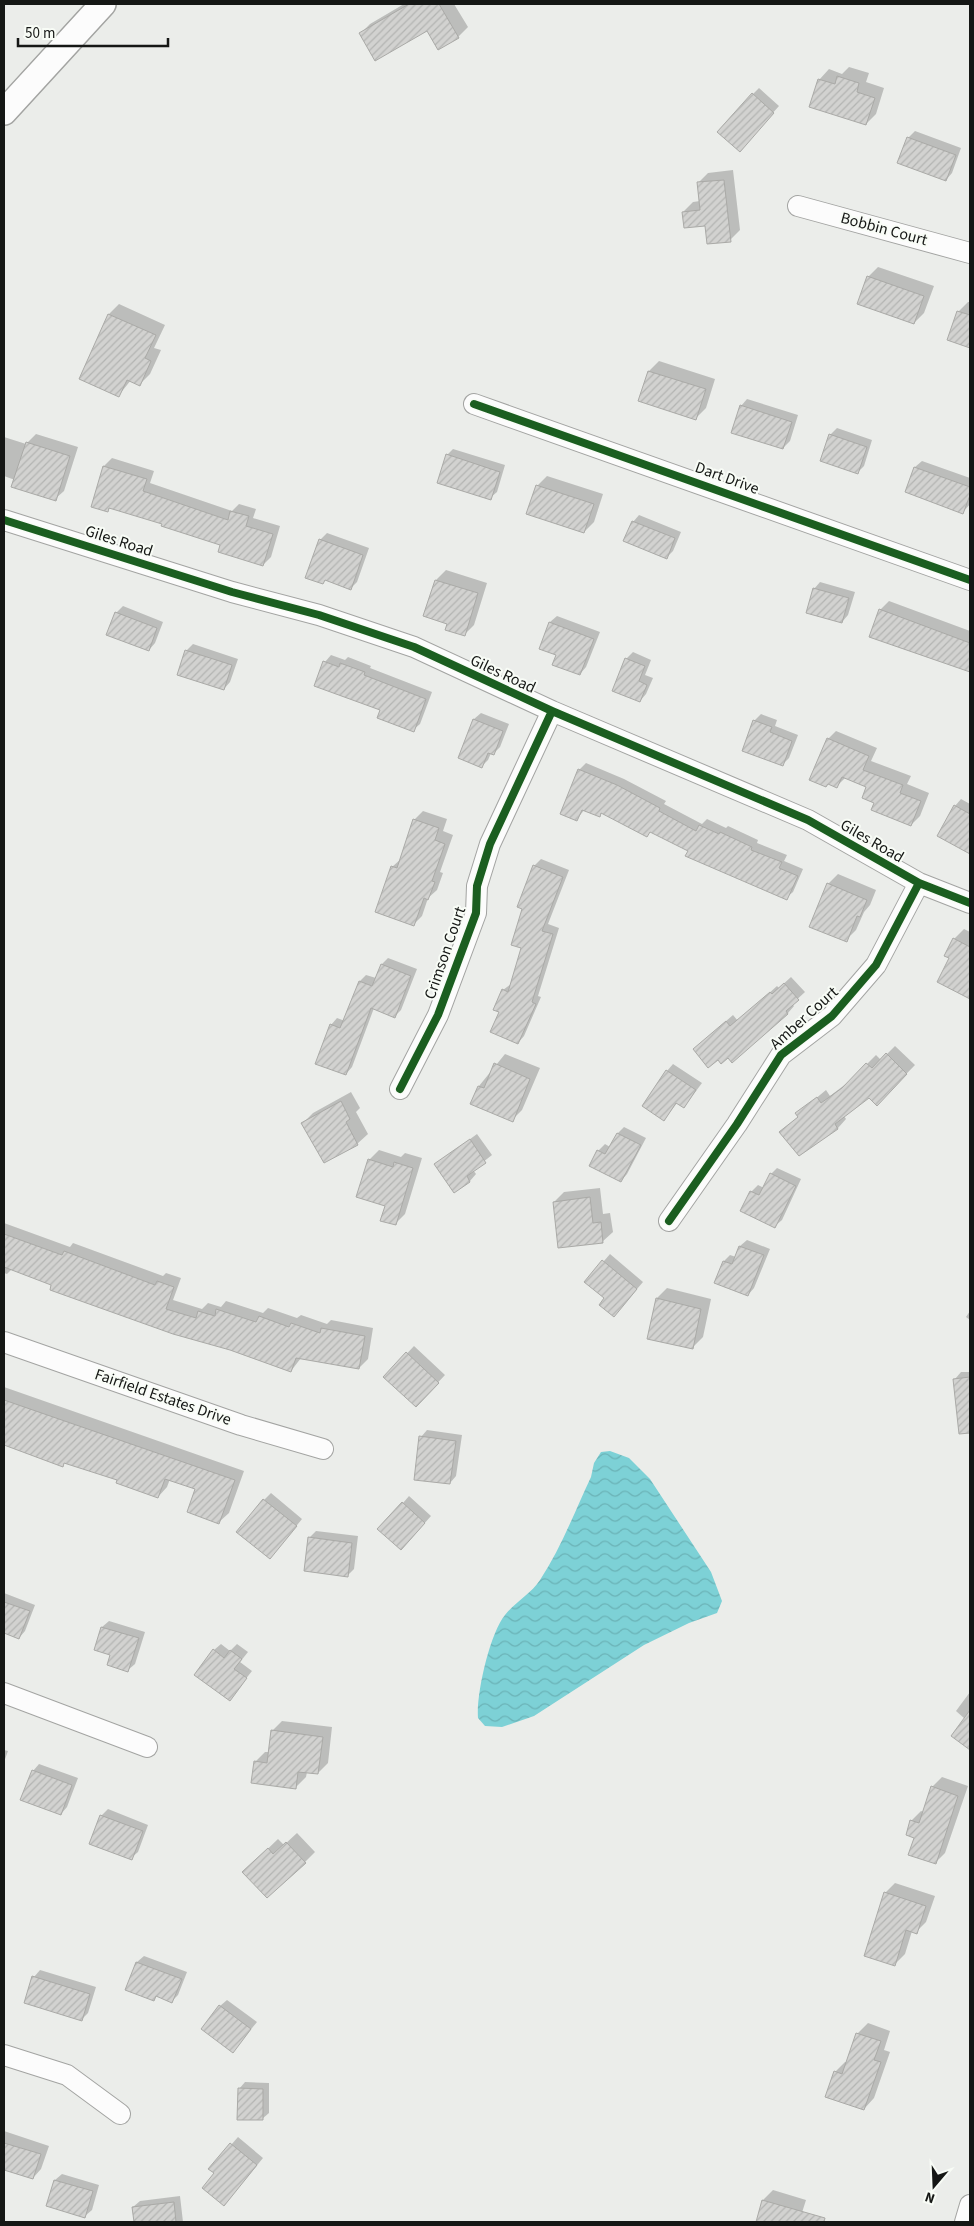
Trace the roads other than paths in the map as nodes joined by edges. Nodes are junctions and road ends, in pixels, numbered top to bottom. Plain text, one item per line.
1 (103, 4) edge
2 (4, 112) edge
3 (798, 206) dead end
4 (970, 253) edge
5 (474, 404) dead end
6 (4, 520) edge
7 (970, 580) edge
8 (552, 711) junction
9 (919, 883) junction
10 (970, 903) edge
11 (400, 1090) dead end
12 (669, 1221) dead end
13 (4, 1342) edge
14 (323, 1449) dead end
15 (4, 1693) edge
16 (147, 1747) dead end
17 (4, 2055) edge
18 (120, 2114) dead end
19 (970, 2206) edge
20 (965, 2222) edge

1 - 2 street
3 - 4 street, Bobbin Court
5 - 7 street, Dart Drive
6 - 8 street, Giles Road
8 - 9 street, Giles Road
8 - 11 street, Crimson Court
9 - 10 street, Giles Road
9 - 12 street, Amber Court
13 - 14 street, Fairfield Estates Drive
15 - 16 street
17 - 18 street
19 - 20 street

